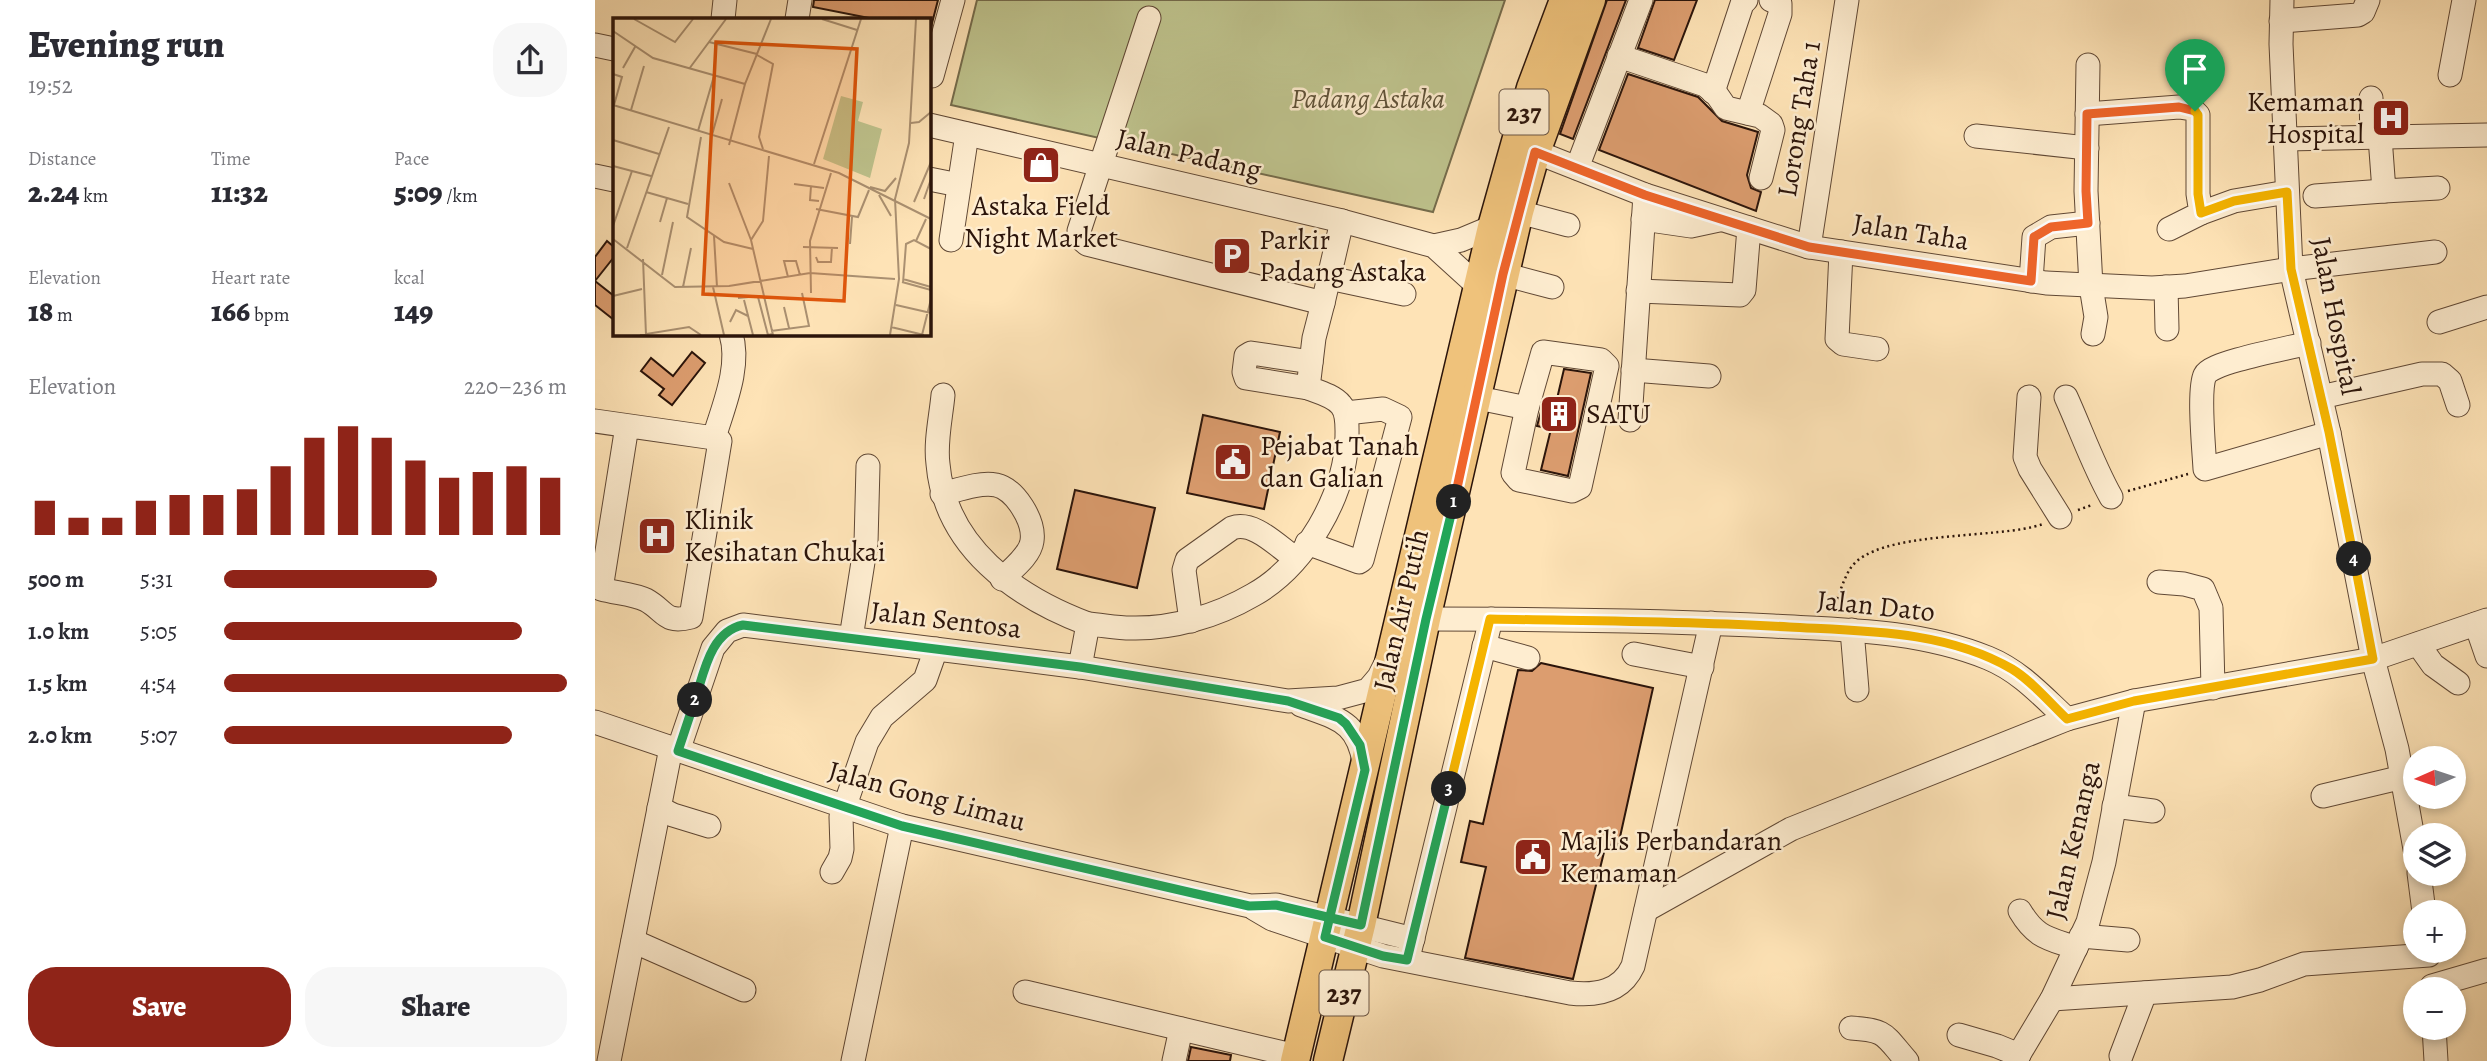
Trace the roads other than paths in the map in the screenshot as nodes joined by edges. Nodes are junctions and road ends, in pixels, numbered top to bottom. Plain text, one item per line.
1 (725, 0) edge
2 (800, 0) edge
3 (953, 0) edge
4 (1565, 0) edge
5 (1591, 0) edge
6 (1641, 0) edge
7 (1746, 0) edge
8 (1771, 0) edge
9 (1847, 0) edge
10 (2368, 0) edge
11 (2465, 0) edge
12 (2281, 10) edge
13 (723, 18) edge
14 (797, 18) edge
15 (1149, 18) dead end
16 (595, 45) edge
17 (613, 50) edge
18 (1619, 56) junction
19 (2088, 65) dead end
20 (2450, 75) dead end
21 (931, 76) edge
22 (1713, 92) junction
23 (2371, 99) dead end
24 (1748, 113) junction
25 (2087, 114) junction
26 (931, 125) edge
27 (2485, 129) edge
28 (967, 134) junction
29 (1976, 136) dead end
30 (2376, 137) junction
31 (2285, 139) junction
32 (2087, 148) junction
33 (1535, 152) junction
34 (1101, 164) junction
35 (1577, 169) junction
36 (595, 176) edge
37 (1761, 178) dead end
38 (931, 179) edge
39 (613, 180) edge
40 (959, 185) junction
41 (2438, 188) dead end
42 (2384, 191) junction
43 (2287, 192) junction
44 (1645, 195) junction
45 (2315, 195) dead end
46 (1519, 212) junction
47 (2201, 213) junction
48 (1643, 219) junction
49 (1721, 219) junction
50 (1342, 221) junction
51 (2088, 223) junction
52 (1568, 225) dead end
53 (1492, 227) junction
54 (1749, 228) junction
55 (2169, 229) dead end
56 (951, 240) dead end
57 (1434, 246) junction
58 (1809, 247) junction
59 (1841, 252) junction
60 (2435, 252) dead end
61 (2291, 269) junction
62 (1503, 274) junction
63 (1329, 278) junction
64 (2031, 281) junction
65 (1478, 286) junction
66 (2091, 286) junction
67 (1552, 287) dead end
68 (2166, 287) junction
69 (1638, 291) junction
70 (1403, 294) dead end
71 (1323, 303) junction
72 (2487, 307) edge
73 (2439, 321) dead end
74 (2167, 329) dead end
75 (2093, 334) dead end
76 (732, 336) edge
77 (2309, 344) junction
78 (1877, 349) dead end
79 (1311, 362) junction
80 (1633, 370) junction
81 (1709, 376) dead end
82 (1308, 388) junction
83 (943, 395) dead end
84 (2029, 397) dead end
85 (2066, 397) dead end
86 (2321, 397) junction
87 (1478, 398) junction
88 (2458, 405) dead end
89 (1527, 408) junction
90 (1346, 413) junction
91 (1630, 420) dead end
92 (595, 421) edge
93 (627, 426) junction
94 (2329, 432) junction
95 (714, 438) junction
96 (868, 466) dead end
97 (942, 494) junction
98 (2111, 497) road end
99 (2060, 517) road end
100 (603, 525) edge
101 (1301, 551) junction
102 (1002, 579) junction
103 (2159, 582) dead end
104 (1426, 619) junction
105 (1490, 619) junction
106 (1191, 621) junction
107 (2481, 622) edge
108 (1711, 623) junction
109 (1088, 624) junction
110 (1852, 629) junction
111 (851, 638) junction
112 (2418, 644) junction
113 (1484, 646) junction
114 (936, 649) junction
115 (2486, 651) edge
116 (1391, 653) junction
117 (1634, 654) dead end
118 (1528, 659) dead end
119 (2373, 659) junction
120 (1080, 667) junction
121 (1702, 667) junction
122 (2458, 683) dead end
123 (2213, 688) junction
124 (1857, 690) dead end
125 (1288, 701) junction
126 (2134, 701) junction
127 (2067, 719) junction
128 (595, 722) edge
129 (675, 750) junction
130 (1365, 770) junction
131 (2403, 777) joint
132 (2323, 796) dead end
133 (2115, 806) junction
134 (846, 807) junction
135 (659, 808) junction
136 (2153, 811) dead end
137 (709, 826) dead end
138 (902, 826) junction
139 (832, 872) dead end
140 (1647, 910) junction
141 (2020, 911) dead end
142 (1327, 927) junction
143 (1358, 936) junction
144 (2128, 940) dead end
145 (633, 941) junction
146 (2078, 942) junction
147 (1410, 950) junction
148 (2403, 955) edge
149 (2487, 970) edge
150 (2464, 977) edge
151 (744, 989) dead end
152 (1025, 992) dead end
153 (2145, 993) junction
154 (2078, 997) junction
155 (2052, 999) junction
156 (2135, 1019) junction
157 (1851, 1028) dead end
158 (1181, 1029) junction
159 (1958, 1035) dead end
160 (2435, 1040) edge
161 (1263, 1055) edge
162 (2121, 1056) dead end
163 (2017, 1058) edge
164 (1295, 1059) edge
165 (609, 1061) edge
166 (853, 1061) edge
167 (1174, 1061) edge
168 (1328, 1061) edge
169 (1907, 1061) edge
170 (2436, 1061) edge

1 - 13 street
2 - 14 street
3 - 21 street
4 - 53 main road, Jalan Air Putih / 237
5 - 33 main road, Jalan Air Putih / 237
6 - 18 street
7 - 22 street
8 - 24 street
9 - 58 street, Lorong Taha 1
10 - 12 street
11 - 20 street
12 - 31 street, Jalan Hospital
15 - 34 street
16 - 17 street
18 - 22 street
18 - 35 street
19 - 25 street
22 - 24 street
23 - 30 street
24 - 37 street
25 - 32 street
25 - 47 street
26 - 28 street, Jalan Padang
27 - 30 street
28 - 34 street, Jalan Padang
28 - 40 street
29 - 32 street
30 - 31 street
30 - 42 street
31 - 43 street, Jalan Hospital
32 - 51 street
33 - 35 street, Jalan Taha
33 - 46 main road, Jalan Air Putih / 237
34 - 50 street, Jalan Padang
34 - 71 street
35 - 44 street, Jalan Taha
36 - 39 street
38 - 40 street
40 - 56 street
41 - 42 street
42 - 45 street
43 - 47 street
43 - 61 street, Jalan Hospital
44 - 48 street
44 - 49 street, Jalan Taha
46 - 52 street
46 - 62 main road, Jalan Air Putih / 237
47 - 55 street
48 - 49 street
48 - 69 street
49 - 54 street, Jalan Taha
50 - 57 street, Jalan Padang
50 - 63 street
51 - 64 street
51 - 66 street
53 - 57 street
53 - 65 main road, Jalan Air Putih / 237
54 - 58 street, Jalan Taha
54 - 69 street
57 - 65 street
58 - 59 street, Jalan Taha
59 - 64 street, Jalan Taha
59 - 78 street
60 - 61 street, Jalan Taha
61 - 68 street, Jalan Taha
61 - 77 street, Jalan Hospital
62 - 67 street
62 - 87 main road, Jalan Air Putih / 237
63 - 70 street
63 - 71 street
64 - 66 street, Jalan Taha
65 - 116 main road, Jalan Air Putih / 237
66 - 68 street, Jalan Taha
66 - 75 street
68 - 74 street
69 - 80 street
71 - 79 street
72 - 73 street
76 - 95 street
77 - 86 street, Jalan Hospital
77 - 94 street
79 - 82 street
79 - 82 street
80 - 81 street
80 - 91 street
82 - 90 street
83 - 97 street
84 - 99 street
85 - 98 street
86 - 88 street
86 - 94 street, Jalan Hospital
87 - 89 street
87 - 104 main road, Jalan Air Putih / 237
89 - 89 street
90 - 101 street
90 - 101 street
92 - 93 street
93 - 95 street
93 - 100 street
94 - 119 street
95 - 100 street
96 - 111 street
97 - 102 street
97 - 102 street
101 - 106 street
101 - 106 street
102 - 109 street
103 - 123 street
104 - 105 street, Jalan Dato
104 - 143 main road, Jalan Air Putih / 237
105 - 108 street, Jalan Dato
105 - 113 street
106 - 109 street
107 - 112 street
107 - 115 street
108 - 110 street, Jalan Dato
108 - 121 street, Jalan Gong Limau
109 - 120 street
110 - 124 street
110 - 127 street, Jalan Dato
111 - 114 street, Jalan Sentosa
111 - 129 street, Jalan Sentosa
112 - 119 street
112 - 122 street
113 - 118 street
113 - 147 street
114 - 120 street, Jalan Sentosa
114 - 134 street
116 - 125 street
116 - 130 main road, Jalan Air Putih / 237
117 - 121 street
119 - 123 street
119 - 131 street
120 - 125 street, Jalan Sentosa
121 - 140 street, Jalan Gong Limau
123 - 126 street
125 - 130 street
126 - 127 street
126 - 133 street, Jalan Kenanga
127 - 140 street
128 - 129 street, Jalan Gong Limau
129 - 134 street, Jalan Gong Limau
129 - 135 street
130 - 142 main road, Jalan Air Putih / 237
131 - 132 street
133 - 136 street
133 - 146 street, Jalan Kenanga
134 - 138 street, Jalan Gong Limau
134 - 139 street
135 - 137 street
135 - 145 street
138 - 142 street, Jalan Gong Limau
138 - 166 street
140 - 147 street, Jalan Gong Limau
141 - 146 street
142 - 143 street, Jalan Gong Limau
142 - 164 main road, Jalan Air Putih / 237
143 - 147 street, Jalan Gong Limau
143 - 168 main road, Jalan Air Putih / 237
144 - 146 street
145 - 151 street
145 - 165 street
146 - 155 street, Jalan Kenanga
148 - 153 street
149 - 150 street
152 - 158 street
153 - 154 street
153 - 156 street
154 - 155 street
154 - 156 street
155 - 163 street, Jalan Kenanga
156 - 162 street
157 - 169 street
158 - 161 street
158 - 167 street
159 - 163 street
160 - 170 street
161 - 164 street

